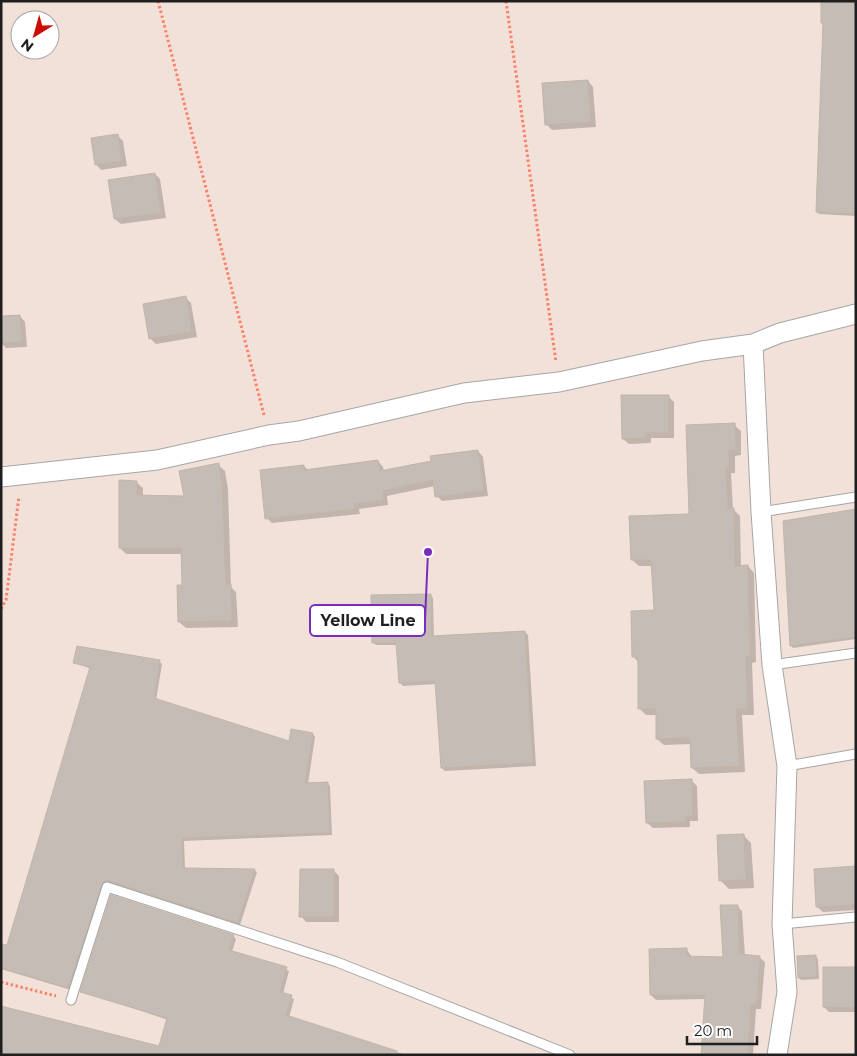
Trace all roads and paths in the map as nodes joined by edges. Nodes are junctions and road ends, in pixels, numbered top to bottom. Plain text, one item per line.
1 (158, 1) edge
2 (506, 1) edge
3 (856, 314) edge
4 (753, 344) junction
5 (559, 382) junction
6 (269, 435) junction
7 (22, 475) junction
8 (1, 477) edge
9 (856, 497) edge
10 (761, 512) junction
11 (1, 609) edge
12 (856, 653) edge
13 (772, 665) junction
14 (856, 754) edge
15 (787, 766) junction
16 (856, 917) edge
17 (782, 924) junction
18 (1, 982) edge
19 (71, 1000) joint
20 (570, 1055) edge
21 (777, 1055) edge

1 - 6 path
2 - 5 path
3 - 4 street
4 - 5 street
4 - 10 street
5 - 6 street
6 - 7 street
7 - 8 street
7 - 11 path
9 - 10 lane
10 - 13 street
12 - 13 lane
13 - 15 street
14 - 15 lane
15 - 17 street
16 - 17 lane
17 - 21 street
18 - 19 path
19 - 20 lane

